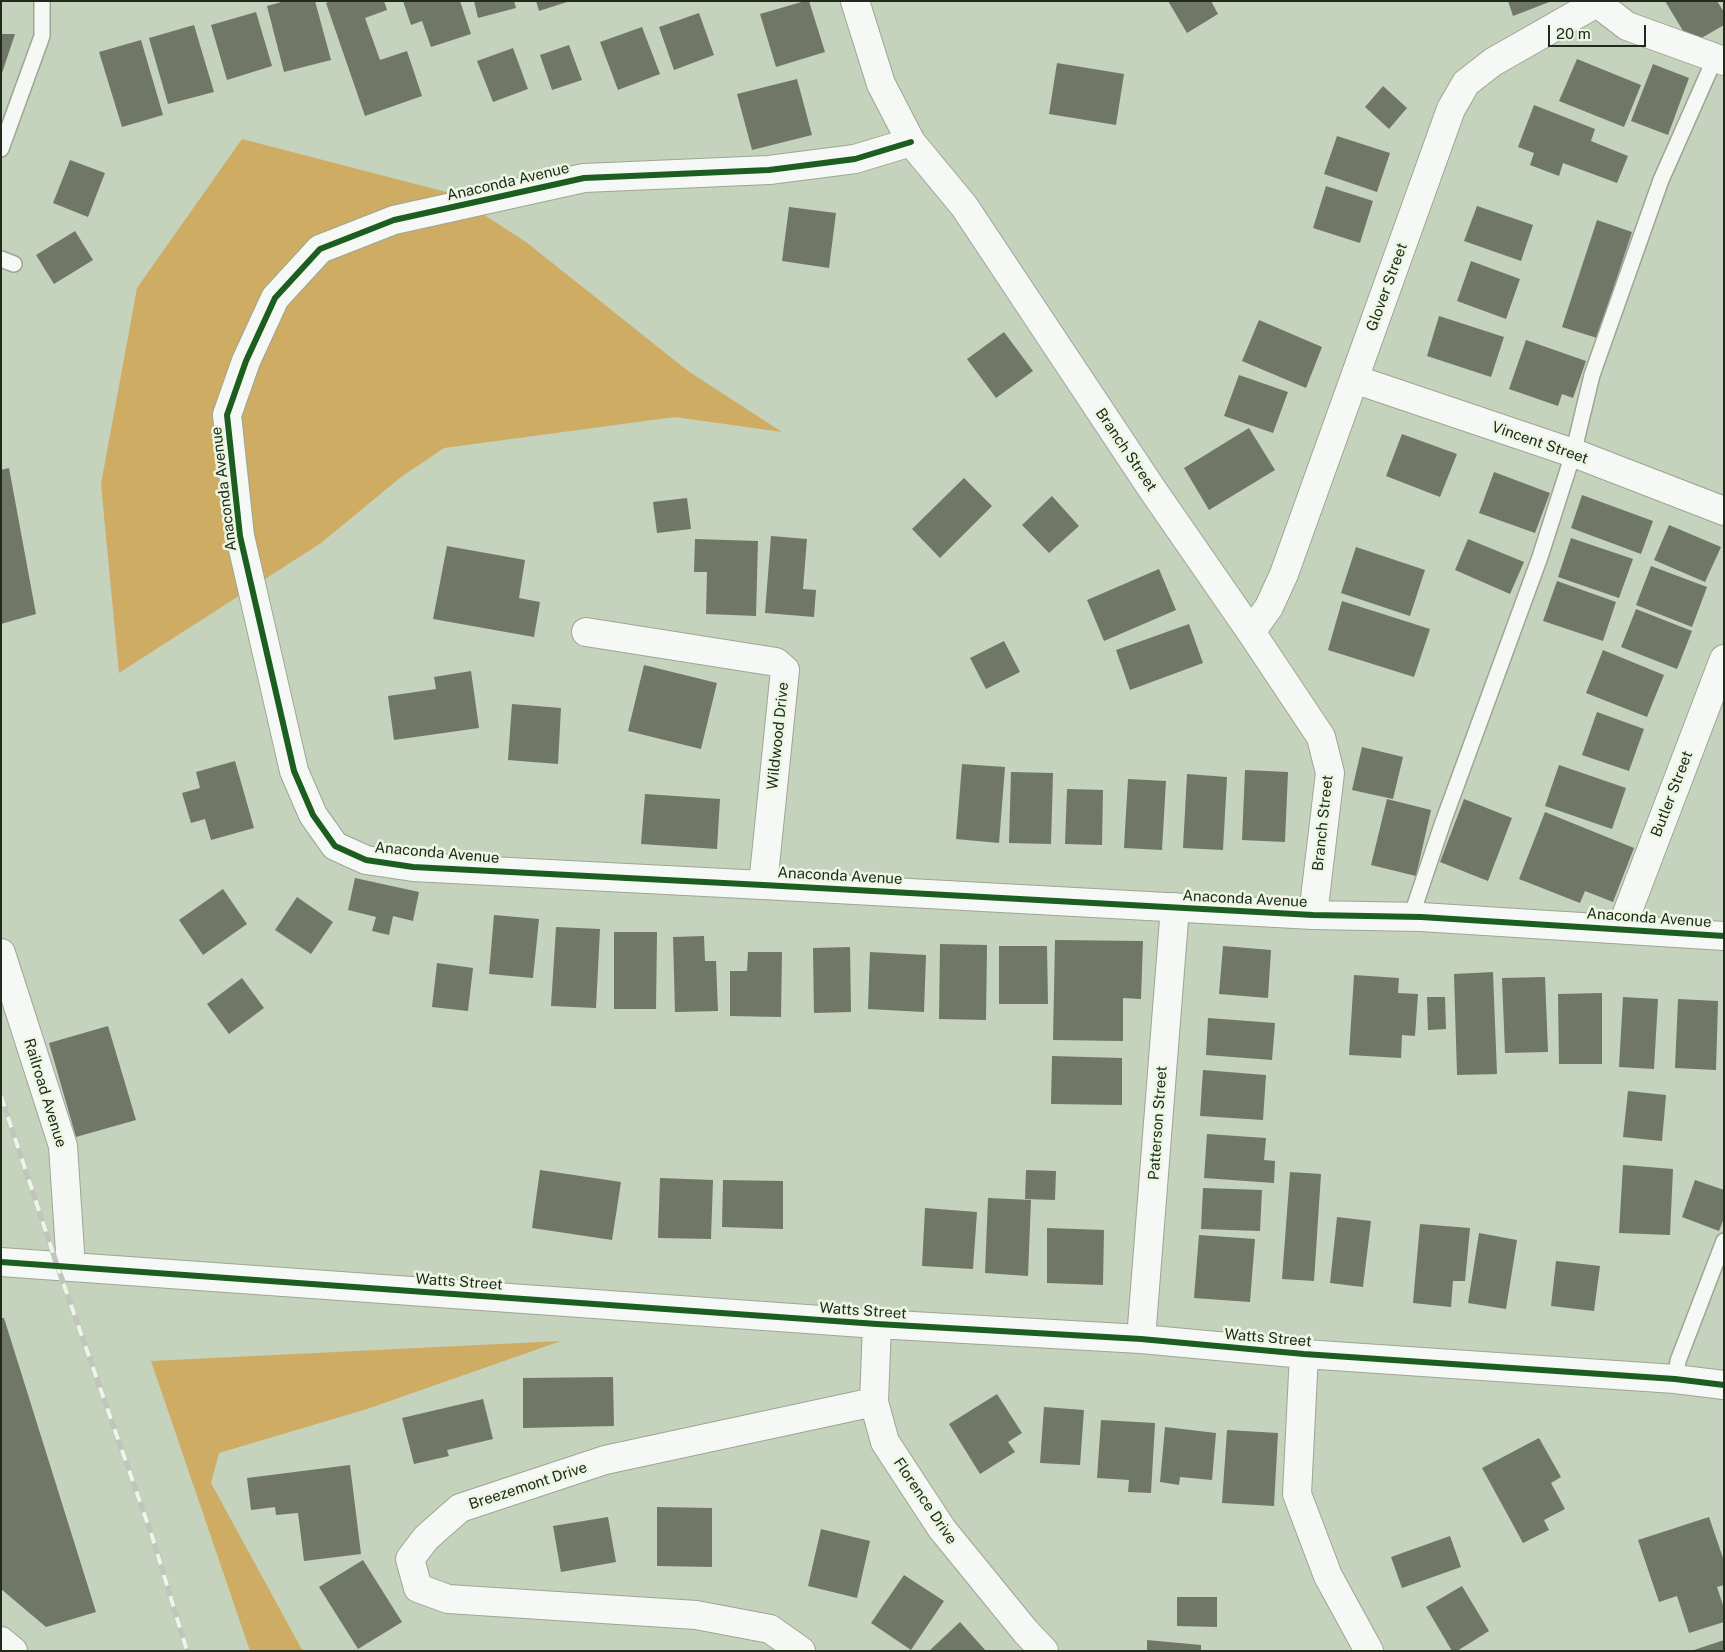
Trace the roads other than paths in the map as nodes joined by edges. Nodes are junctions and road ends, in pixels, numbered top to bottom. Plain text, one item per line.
1 (42, 1) edge
2 (855, 1) edge
3 (1598, 2) edge
4 (1719, 59) edge
5 (911, 142) junction
6 (1, 149) edge
7 (1354, 379) junction
8 (1573, 454) junction
9 (1724, 511) edge
10 (586, 632) dead end
11 (1252, 632) junction
12 (1724, 659) edge
13 (763, 885) junction
14 (1175, 907) junction
15 (1314, 916) junction
16 (1411, 917) junction
17 (1621, 929) junction
18 (1724, 936) edge
19 (1, 953) edge
20 (1724, 1241) edge
21 (1, 1262) edge
22 (71, 1267) junction
23 (877, 1324) junction
24 (1141, 1339) junction
25 (1304, 1354) junction
26 (1675, 1379) junction
27 (1724, 1385) edge
28 (874, 1402) junction
29 (1, 1641) edge
30 (13, 1651) edge
31 (801, 1651) edge
32 (1044, 1651) edge
33 (1369, 1651) edge

1 - 6 lane
2 - 5 street, Branch Street
3 - 4 street
3 - 7 street, Glover Street
4 - 8 lane
5 - 11 street, Branch Street
5 - 13 street, Anaconda Avenue
7 - 8 street, Vincent Street
7 - 11 street, Glover Street
8 - 9 street, Vincent Street
8 - 16 lane
10 - 13 street, Wildwood Drive
11 - 15 street, Branch Street
12 - 17 street, Butler Street
13 - 14 street, Anaconda Avenue
14 - 15 street, Anaconda Avenue
14 - 24 street, Patterson Street
15 - 16 street, Anaconda Avenue
16 - 17 street, Anaconda Avenue
17 - 18 street, Anaconda Avenue
19 - 22 street, Railroad Avenue
20 - 26 lane
21 - 22 street, Watts Street
22 - 23 street, Watts Street
23 - 24 street, Watts Street
23 - 28 street, Florence Drive
24 - 25 street, Watts Street
25 - 26 street, Watts Street
25 - 33 street
26 - 27 street, Watts Street
28 - 31 street, Breezemont Drive
28 - 32 street, Florence Drive
29 - 30 street

